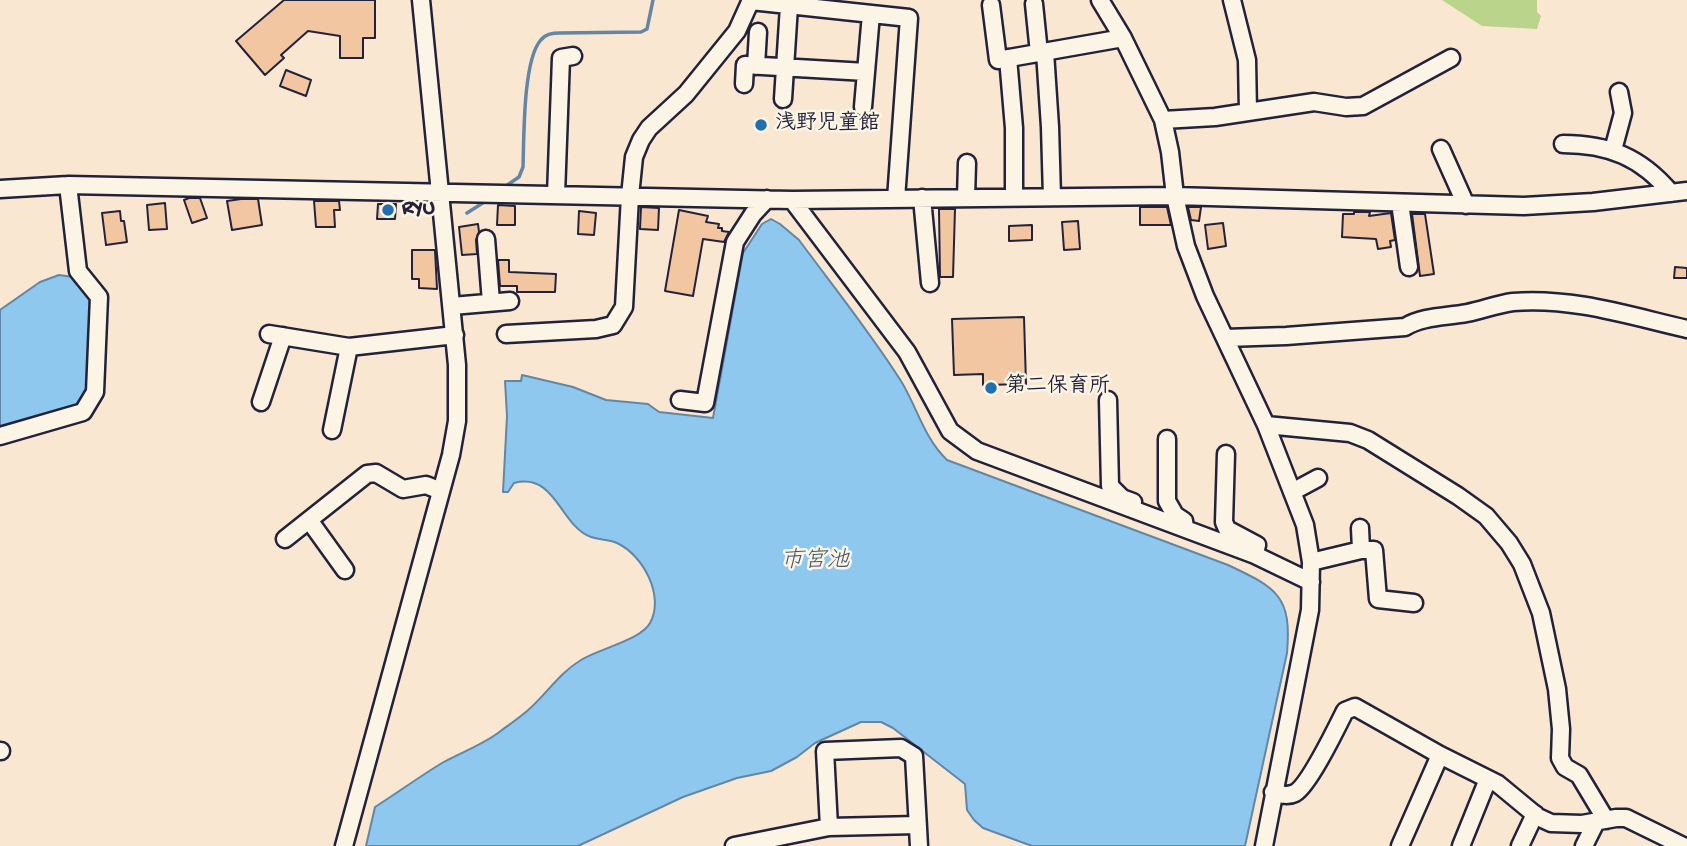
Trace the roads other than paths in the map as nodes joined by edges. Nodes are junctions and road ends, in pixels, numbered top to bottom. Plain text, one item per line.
1 (421, 0) edge
2 (1100, 0) edge
3 (1232, 0) edge
4 (751, 1) edge
5 (1034, 4) dead end
6 (991, 5) dead end
7 (789, 6) junction
8 (871, 14) junction
9 (758, 32) dead end
10 (1123, 38) junction
11 (1042, 52) junction
12 (573, 55) dead end
13 (1008, 58) junction
14 (1451, 58) dead end
15 (756, 66) junction
16 (785, 67) junction
17 (866, 72) junction
18 (744, 84) dead end
19 (1619, 92) dead end
20 (783, 99) dead end
21 (863, 107) dead end
22 (1248, 112) junction
23 (1163, 120) junction
24 (1563, 144) dead end
25 (1441, 149) dead end
26 (1613, 150) junction
27 (967, 163) dead end
28 (68, 185) junction
29 (0, 189) edge
30 (439, 192) junction
31 (1679, 192) edge
32 (556, 195) junction
33 (630, 196) junction
34 (1175, 196) junction
35 (1014, 197) junction
36 (1052, 197) junction
37 (922, 198) junction
38 (966, 198) junction
39 (767, 199) junction
40 (896, 199) junction
41 (792, 200) junction
42 (1400, 203) junction
43 (1466, 205) junction
44 (486, 239) dead end
45 (1409, 267) dead end
46 (930, 283) dead end
47 (510, 301) dead end
48 (491, 302) junction
49 (452, 306) junction
50 (1687, 329) edge
51 (506, 334) dead end
52 (455, 335) junction
53 (1225, 338) junction
54 (349, 347) junction
55 (680, 400) dead end
56 (1108, 400) dead end
57 (261, 402) dead end
58 (1266, 425) junction
59 (332, 430) dead end
60 (0, 436) edge
61 (1167, 439) dead end
62 (1226, 454) dead end
63 (1318, 478) dead end
64 (441, 491) junction
65 (1292, 492) junction
66 (1135, 510) junction
67 (309, 520) junction
68 (1360, 528) dead end
69 (1185, 529) junction
70 (285, 539) dead end
71 (1361, 550) junction
72 (1255, 555) junction
73 (1311, 562) junction
74 (345, 570) dead end
75 (1311, 582) junction
76 (1414, 603) dead end
77 (1440, 755) junction
78 (1488, 779) junction
79 (1273, 792) junction
80 (1535, 814) junction
81 (1601, 821) junction
82 (917, 825) junction
83 (829, 827) junction
84 (1659, 841) edge
85 (344, 846) edge
86 (734, 846) edge
87 (919, 846) edge
88 (1264, 846) edge
89 (1400, 846) edge
90 (1461, 846) edge
91 (1520, 846) edge
92 (1584, 846) edge
93 (1683, 846) edge

1 - 30 street
2 - 10 street
3 - 22 street
4 - 7 street
4 - 33 street
5 - 11 street
6 - 13 street
7 - 8 street
7 - 16 street
8 - 17 street
8 - 40 street
9 - 15 street
10 - 11 street
10 - 23 street
11 - 13 street
11 - 36 street
12 - 32 street
13 - 35 street
14 - 22 street
15 - 16 street
15 - 18 street
16 - 17 street
16 - 20 street
17 - 21 street
19 - 26 street
22 - 23 street
23 - 34 street
24 - 26 street
25 - 43 street
26 - 31 street
27 - 38 street
28 - 29 street
28 - 30 street
28 - 60 street
30 - 32 street
30 - 49 street
31 - 43 street
32 - 33 street
33 - 39 street
33 - 51 street
34 - 36 street
34 - 42 street
34 - 53 street
35 - 36 street
35 - 38 street
37 - 38 street
37 - 40 street
37 - 46 street
39 - 41 street
39 - 55 street
40 - 41 street
41 - 66 street
42 - 43 street
42 - 45 street
44 - 48 street
47 - 48 street
48 - 49 street
49 - 52 street
50 - 53 street
52 - 54 street
52 - 64 street
53 - 58 street
54 - 57 street
54 - 59 street
56 - 66 street
58 - 65 street
58 - 81 street
61 - 69 street
62 - 72 street
63 - 65 street
64 - 67 street
64 - 85 street
65 - 73 street
66 - 69 street
67 - 70 street
67 - 74 street
68 - 71 street
69 - 72 street
71 - 73 street
71 - 76 street
72 - 75 street
73 - 75 street
75 - 79 street
77 - 78 street
77 - 79 street
77 - 89 street
78 - 80 street
78 - 90 street
79 - 88 street
80 - 81 street
80 - 91 street
81 - 84 street
81 - 92 street
82 - 83 street
82 - 83 street
82 - 87 street
83 - 86 street
84 - 93 street

